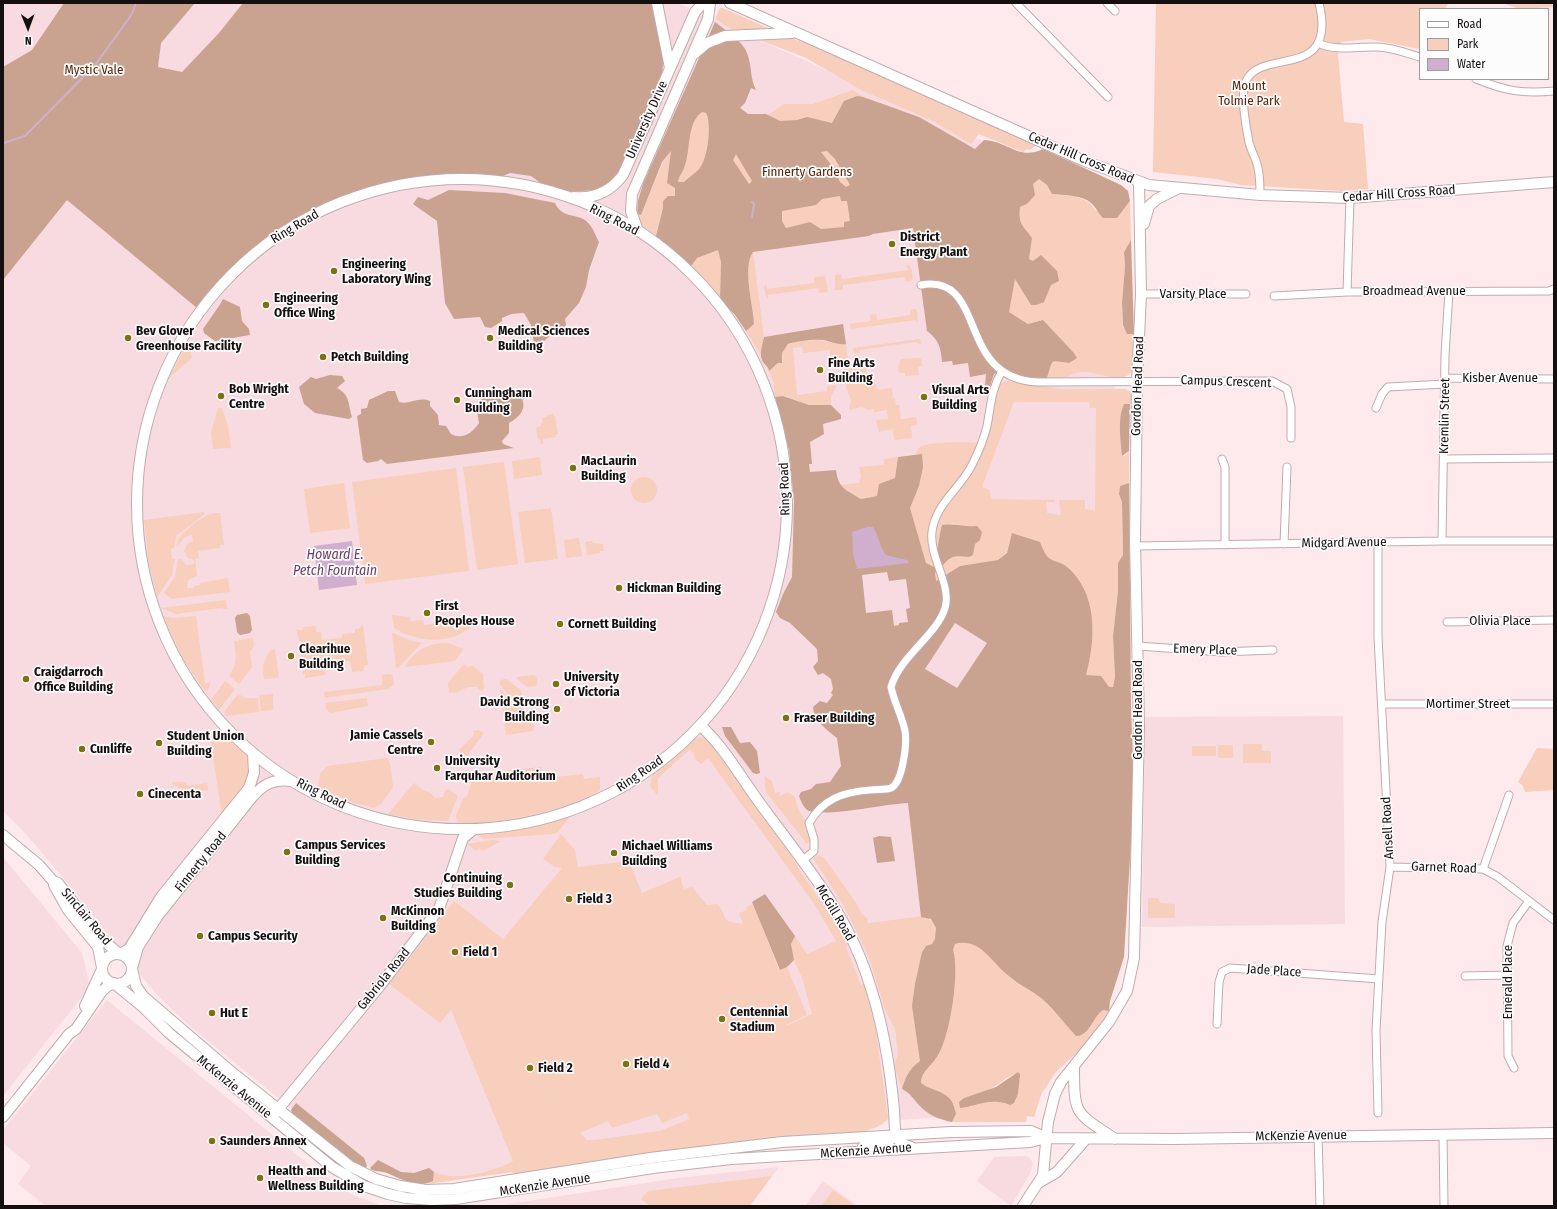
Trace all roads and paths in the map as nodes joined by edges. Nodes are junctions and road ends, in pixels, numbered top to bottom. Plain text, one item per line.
1 (657, 3) edge
2 (703, 3) edge
3 (710, 3) edge
4 (730, 3) edge
5 (1016, 3) edge
6 (1107, 3) edge
7 (1318, 3) edge
8 (741, 6) edge
9 (1115, 11) dead end
10 (796, 33) junction
11 (1318, 43) junction
12 (691, 57) junction
13 (1419, 57) edge
14 (670, 68) junction
15 (1478, 80) edge
16 (1554, 91) edge
17 (1108, 97) dead end
18 (1139, 182) junction
19 (1554, 182) edge
20 (1178, 188) junction
21 (560, 194) junction
22 (1260, 195) junction
23 (1350, 198) junction
24 (638, 231) junction
25 (1140, 234) junction
26 (921, 285) dead end
27 (1554, 288) edge
28 (1449, 291) junction
29 (1347, 292) junction
30 (1141, 294) junction
31 (1246, 294) dead end
32 (1274, 296) dead end
33 (1002, 371) junction
34 (1554, 379) edge
35 (1137, 381) junction
36 (1446, 381) junction
37 (1376, 408) dead end
38 (1291, 438) dead end
39 (1554, 458) edge
40 (1222, 459) dead end
41 (1444, 459) junction
42 (1288, 467) dead end
43 (1442, 541) junction
44 (1554, 541) edge
45 (1378, 543) junction
46 (1284, 544) junction
47 (1225, 545) junction
48 (1135, 546) junction
49 (1554, 620) edge
50 (1447, 622) dead end
51 (1138, 646) junction
52 (1273, 650) dead end
53 (1382, 704) junction
54 (1554, 704) edge
55 (700, 725) junction
56 (254, 753) junction
57 (292, 781) junction
58 (1510, 795) dead end
59 (474, 829) junction
60 (3, 835) edge
61 (803, 860) junction
62 (1390, 867) junction
63 (1483, 869) junction
64 (53, 881) junction
65 (1529, 901) junction
66 (1554, 920) edge
67 (120, 954) junction
68 (102, 968) junction
69 (132, 969) junction
70 (1507, 975) junction
71 (1465, 976) dead end
72 (1379, 979) junction
73 (114, 984) junction
74 (1217, 1024) dead end
75 (69, 1034) junction
76 (1074, 1066) junction
77 (1514, 1068) dead end
78 (278, 1109) junction
79 (1378, 1113) dead end
80 (3, 1117) edge
81 (272, 1118) junction
82 (1554, 1133) edge
83 (896, 1134) junction
84 (1443, 1134) junction
85 (1318, 1135) junction
86 (1047, 1138) junction
87 (1086, 1138) junction
88 (1115, 1139) junction
89 (915, 1148) junction
90 (847, 1153) junction
91 (1040, 1182) junction
92 (1023, 1206) edge
93 (1320, 1206) edge
94 (1444, 1206) edge

1 - 14 street
2 - 14 street, University Drive
3 - 12 street, University Drive
4 - 8 street, Cedar Hill Cross Road
5 - 17 street
6 - 9 street
7 - 11 street
8 - 10 street, Cedar Hill Cross Road
10 - 12 street
10 - 18 street, Cedar Hill Cross Road
11 - 13 street
11 - 22 street
12 - 24 street, University Drive
14 - 21 street, University Drive
15 - 16 street
18 - 20 street, Cedar Hill Cross Road
18 - 25 street, Gordon Head Road
19 - 23 street, Cedar Hill Cross Road
20 - 22 street, Cedar Hill Cross Road
20 - 25 street
21 - 24 street, Ring Road
21 - 56 street, Ring Road
22 - 23 street, Cedar Hill Cross Road
23 - 29 street
24 - 55 street, Ring Road
25 - 30 street, Gordon Head Road
26 - 33 street
27 - 28 street, Broadmead Avenue
28 - 29 street, Broadmead Avenue
28 - 36 street, Kremlin Street
29 - 32 street, Broadmead Avenue
30 - 31 street, Varsity Place
30 - 35 street, Gordon Head Road
33 - 35 street
33 - 61 street
34 - 36 street, Kisber Avenue
35 - 38 street, Campus Crescent
35 - 48 street, Gordon Head Road
36 - 37 street, Kisber Avenue
36 - 41 street, Kremlin Street
39 - 41 street
40 - 47 street
41 - 43 street, Kremlin Street
42 - 46 street
43 - 44 street, Midgard Avenue
43 - 45 street, Midgard Avenue
45 - 46 street, Midgard Avenue
45 - 53 street, Ansell Road
46 - 47 street, Midgard Avenue
47 - 48 street, Midgard Avenue
48 - 51 street, Gordon Head Road
49 - 50 street, Olivia Place
51 - 52 street, Emery Place
51 - 76 street, Gordon Head Road
53 - 54 street, Mortimer Street
53 - 62 street, Ansell Road
55 - 59 street, Ring Road
55 - 61 street, McGill Road
56 - 57 street, Ring Road
56 - 67 street, Finnerty Road
57 - 59 street, Ring Road
57 - 69 street, Finnerty Road
58 - 63 street
59 - 78 street, Gabriola Road
60 - 64 street, Sinclair Road
61 - 83 street, McGill Road
62 - 63 street, Garnet Road
62 - 72 street, Ansell Road
63 - 65 street, Garnet Road
64 - 67 street, Sinclair Road
64 - 68 street, Sinclair Road
65 - 66 street, Garnet Road
65 - 70 street, Emerald Place
67 - 68 street
67 - 69 street
68 - 73 street
68 - 75 street
69 - 73 street
69 - 78 street, McKenzie Avenue
70 - 71 street
70 - 77 street, Emerald Place
72 - 74 street, Jade Place
72 - 79 street, Ansell Road
73 - 75 street
73 - 81 street, McKenzie Avenue
75 - 80 street
76 - 86 street, Gordon Head Road
76 - 88 street
78 - 81 street, Gabriola Road
78 - 83 street, McKenzie Avenue
81 - 90 street, McKenzie Avenue
82 - 84 street, McKenzie Avenue
83 - 86 street, McKenzie Avenue
83 - 89 street
83 - 90 street
84 - 85 street, McKenzie Avenue
84 - 94 street
85 - 88 street, McKenzie Avenue
85 - 93 street
86 - 87 street, McKenzie Avenue
86 - 89 street, McKenzie Avenue
86 - 91 street, Gordon Head Road
87 - 88 street, McKenzie Avenue
87 - 91 street
89 - 90 street, McKenzie Avenue
91 - 92 street, Gordon Head Road

